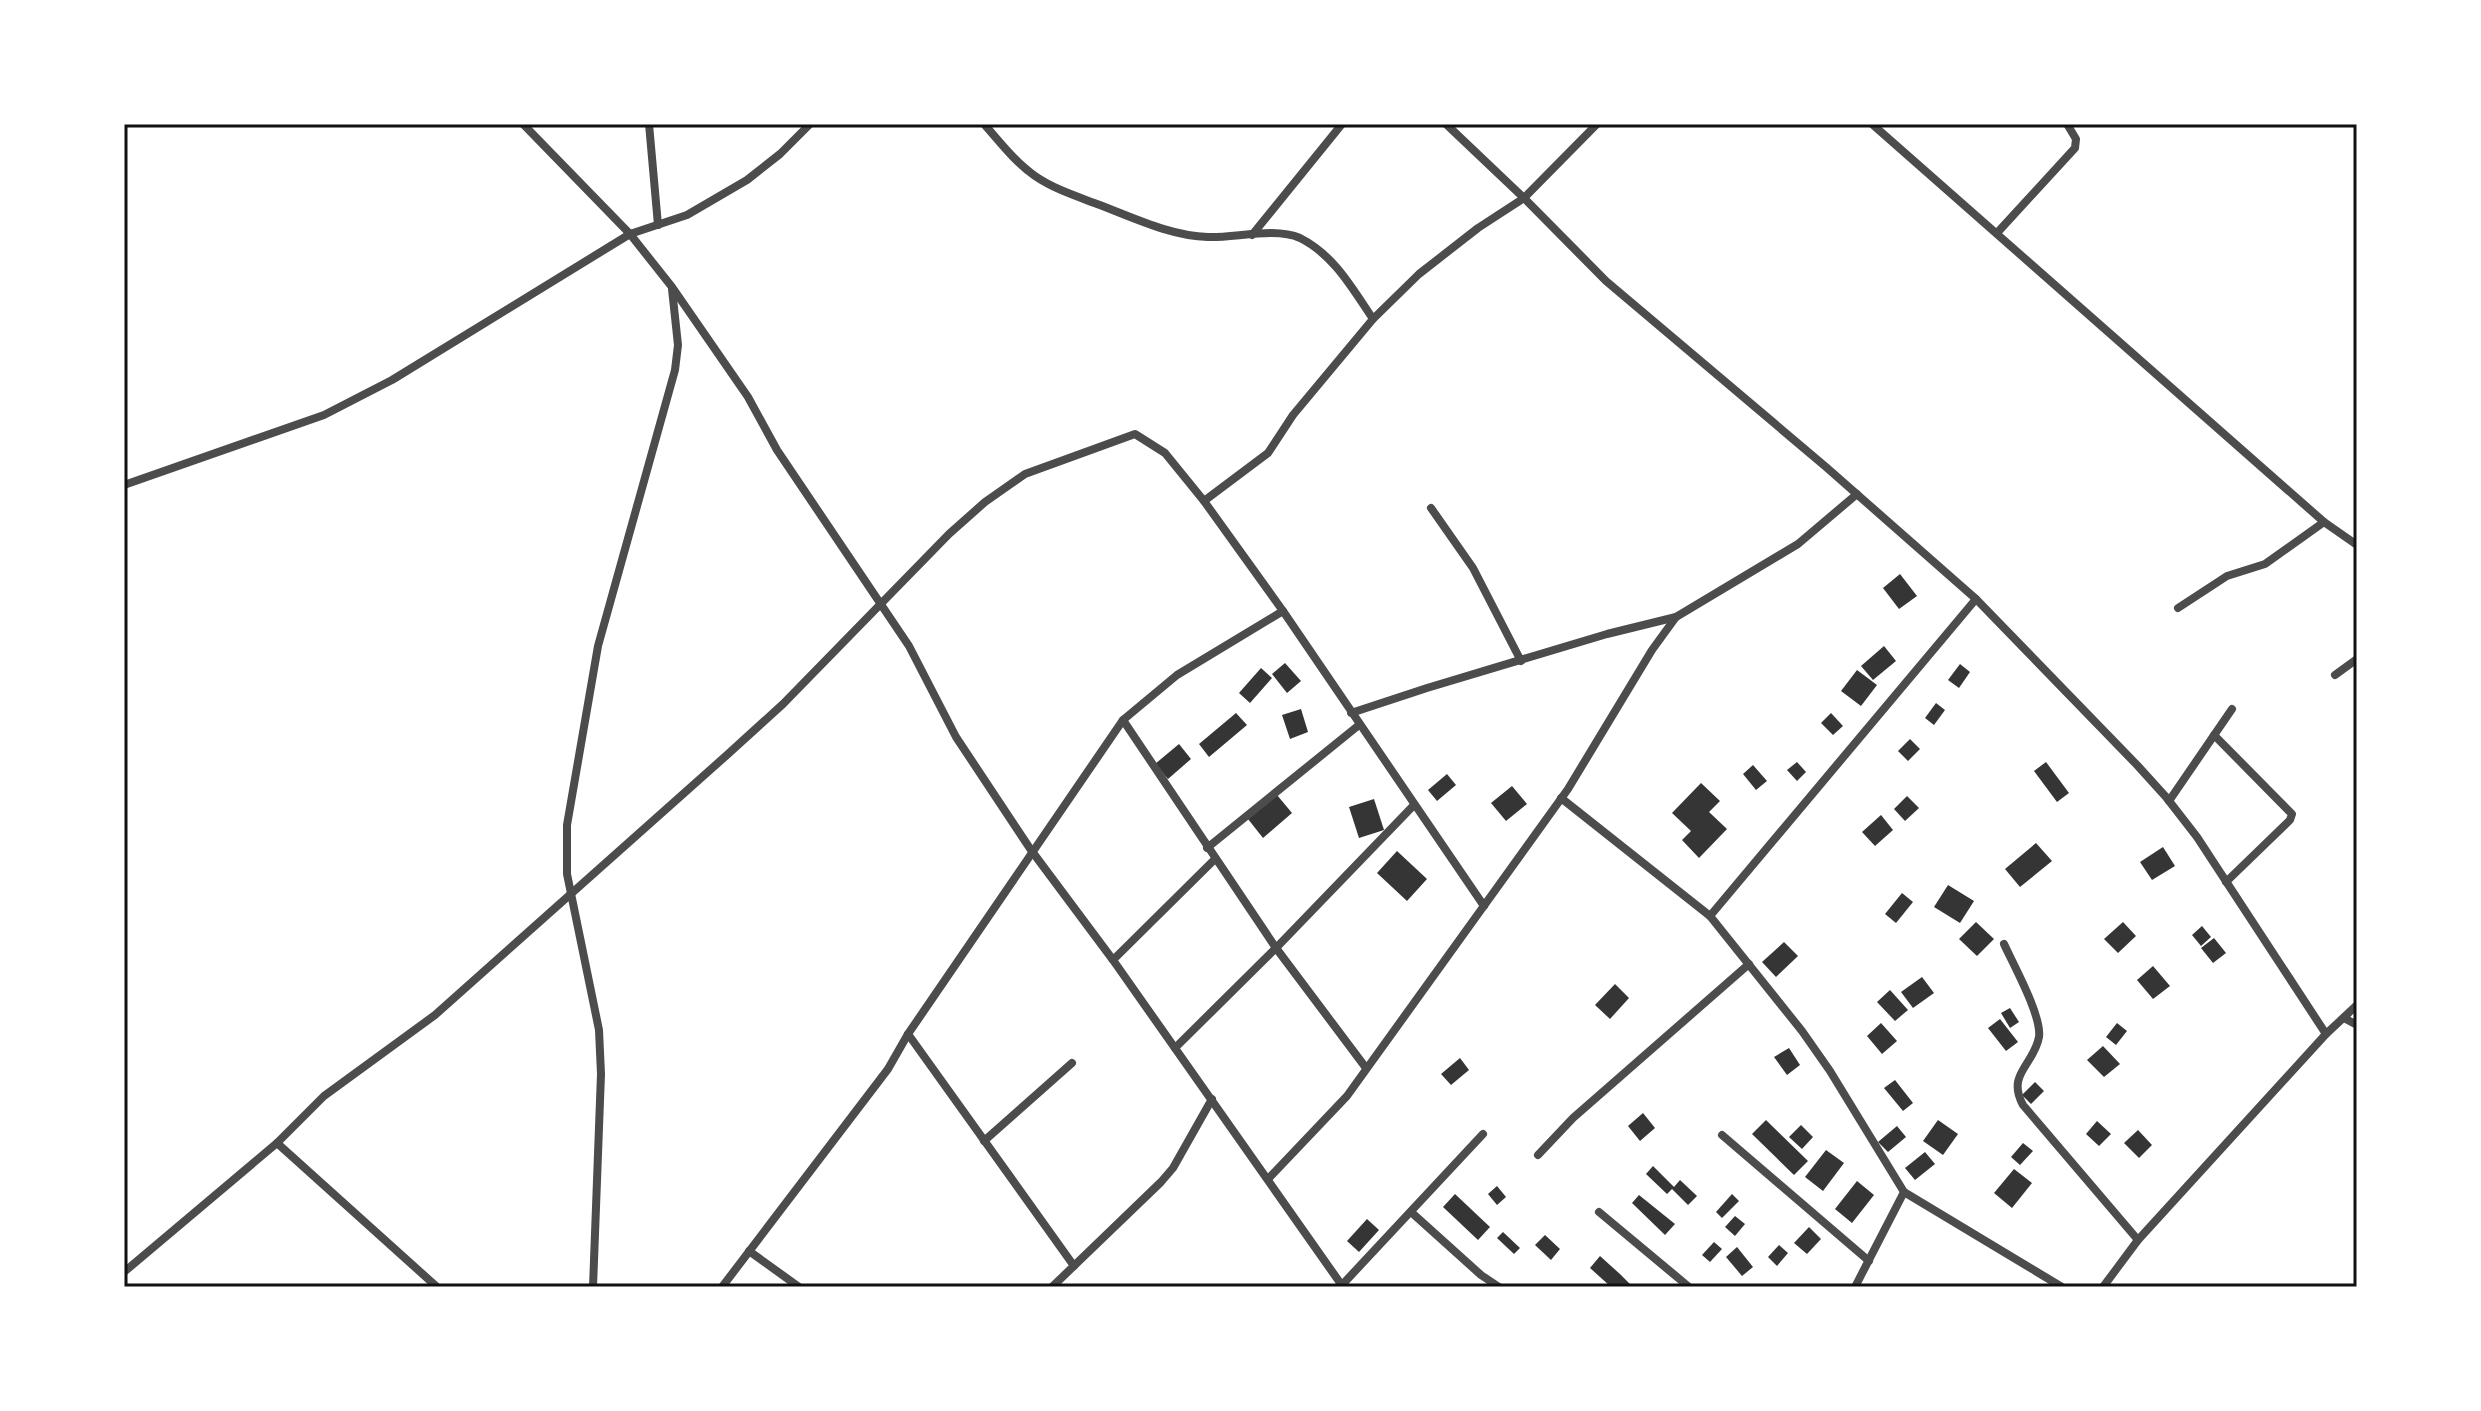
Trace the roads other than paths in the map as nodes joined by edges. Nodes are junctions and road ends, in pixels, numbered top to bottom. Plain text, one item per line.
1 (523, 124) edge
2 (649, 124) edge
3 (810, 124) edge
4 (984, 124) edge
5 (1342, 124) edge
6 (1446, 124) edge
7 (1597, 124) edge
8 (1872, 124) edge
9 (2067, 124) edge
10 (1524, 198) junction
11 (658, 225) junction
12 (1997, 233) junction
13 (630, 234) junction
14 (1252, 235) junction
15 (672, 287) junction
16 (1373, 319) junction
17 (124, 485) edge
18 (1857, 494) junction
19 (1204, 501) junction
20 (1431, 508) dead end
21 (2324, 522) junction
22 (2357, 545) edge
23 (1976, 599) junction
24 (881, 605) junction
25 (2178, 608) dead end
26 (1283, 611) junction
27 (1676, 617) junction
28 (2357, 659) edge
29 (1521, 661) junction
30 (2335, 675) dead end
31 (2232, 709) dead end
32 (1351, 713) junction
33 (1123, 720) junction
34 (1359, 725) junction
35 (2214, 735) junction
36 (1561, 798) junction
37 (2169, 801) junction
38 (1414, 805) junction
39 (1207, 848) junction
40 (1031, 850) junction
41 (1215, 859) junction
42 (2226, 882) junction
43 (571, 894) junction
44 (1484, 906) junction
45 (1710, 916) junction
46 (2004, 944) dead end
47 (1276, 948) junction
48 (1113, 960) junction
49 (1749, 964) junction
50 (2357, 1005) edge
51 (2344, 1018) junction
52 (2357, 1025) edge
53 (908, 1034) junction
54 (2326, 1034) junction
55 (1175, 1048) junction
56 (1072, 1063) dead end
57 (1366, 1068) junction
58 (1212, 1099) junction
59 (1483, 1134) dead end
60 (1722, 1135) dead end
61 (984, 1141) junction
62 (277, 1143) junction
63 (1538, 1155) dead end
64 (1269, 1178) junction
65 (1904, 1192) junction
66 (1411, 1212) junction
67 (1599, 1212) dead end
68 (2138, 1240) junction
69 (749, 1251) junction
70 (1869, 1261) junction
71 (1074, 1266) junction
72 (124, 1272) edge
73 (1343, 1286) edge
74 (437, 1287) edge
75 (593, 1287) edge
76 (722, 1287) edge
77 (799, 1287) edge
78 (1052, 1287) edge
79 (1499, 1287) edge
80 (1689, 1287) edge
81 (1855, 1287) edge
82 (2062, 1287) edge
83 (2103, 1287) edge

1 - 13 street
2 - 11 street
3 - 11 street
4 - 14 street
5 - 14 street
6 - 10 street
7 - 10 street
8 - 12 street
9 - 12 street
10 - 16 street
10 - 18 street
11 - 13 street
12 - 21 street
13 - 15 street
13 - 17 street
14 - 16 street
15 - 24 street
15 - 43 street
16 - 19 street
18 - 23 street
18 - 27 street
19 - 24 street
19 - 26 street
20 - 29 street
21 - 22 street
21 - 25 street
23 - 37 street
23 - 45 street
24 - 40 street
24 - 43 street
26 - 32 street
26 - 33 street
27 - 29 street
27 - 36 street
28 - 30 street
29 - 32 street
31 - 35 street
32 - 34 street
33 - 39 street
33 - 40 street
34 - 38 street
34 - 39 street
35 - 37 street
35 - 42 street
36 - 44 street
36 - 45 street
37 - 42 street
38 - 44 street
38 - 47 street
39 - 41 street
40 - 48 street
40 - 53 street
41 - 47 street
41 - 48 street
42 - 54 street
43 - 62 street
43 - 75 street
44 - 57 street
45 - 49 street
46 - 68 street
47 - 55 street
47 - 57 street
48 - 55 street
49 - 63 street
49 - 65 street
50 - 51 street
51 - 52 street
51 - 54 street
53 - 61 street
53 - 69 street
54 - 68 street
55 - 58 street
56 - 61 street
57 - 64 street
58 - 64 street
58 - 71 street
59 - 66 street
60 - 70 street
61 - 71 street
62 - 72 street
62 - 74 street
64 - 73 street
65 - 70 street
65 - 82 street
66 - 73 street
66 - 79 street
67 - 80 street
68 - 83 street
69 - 76 street
69 - 77 street
70 - 81 street
71 - 78 street

